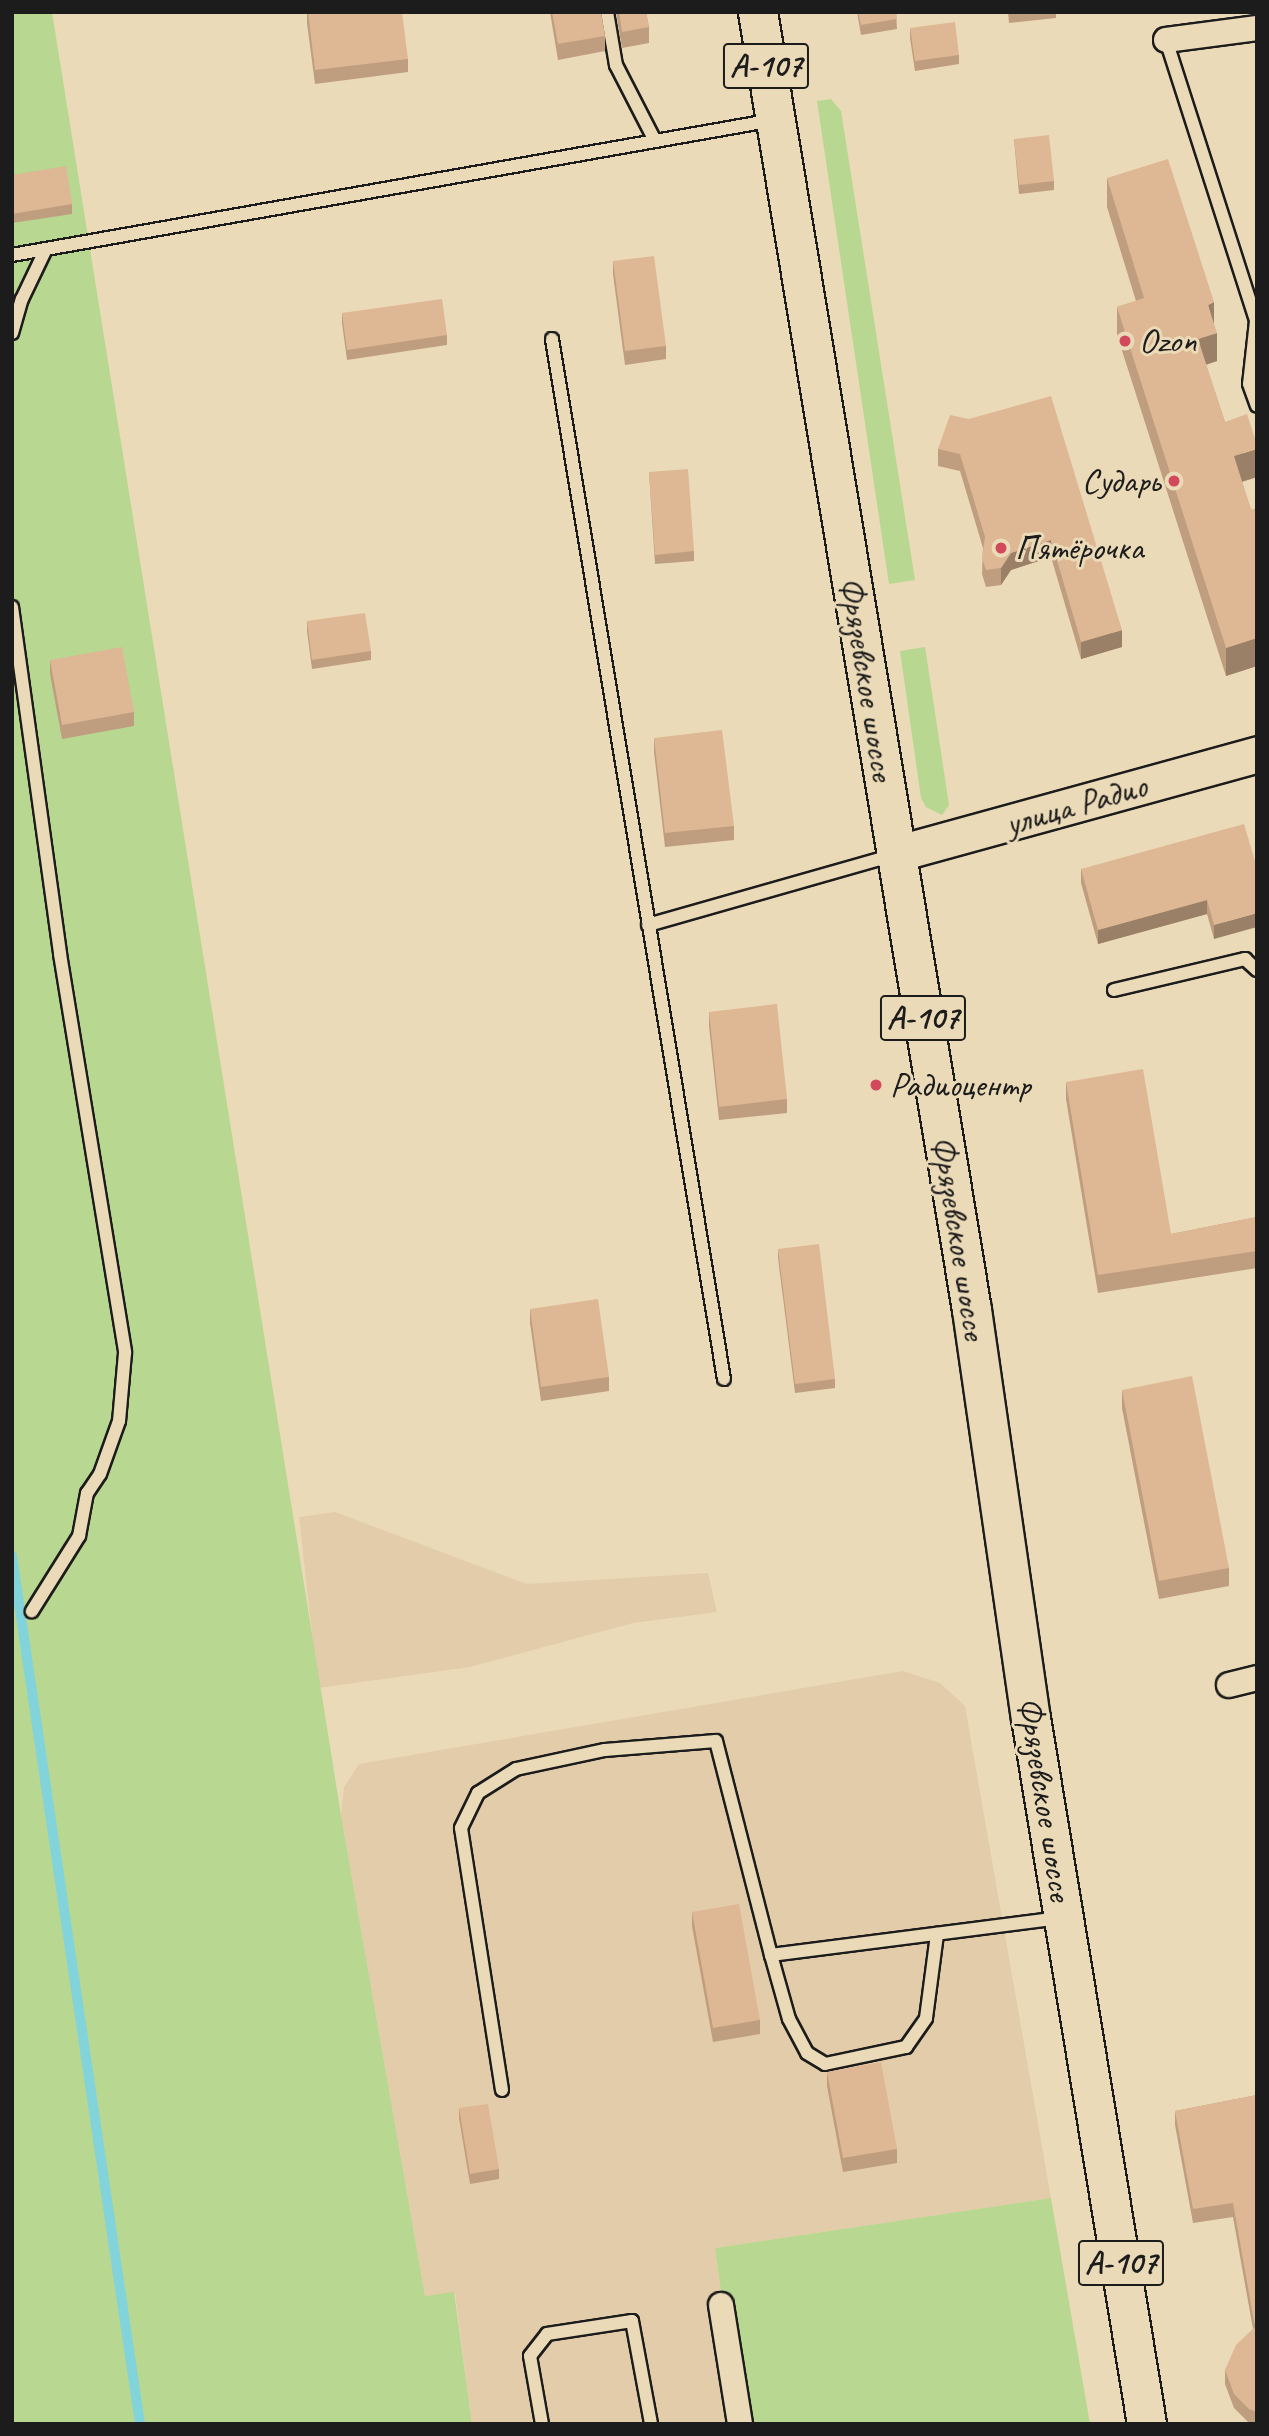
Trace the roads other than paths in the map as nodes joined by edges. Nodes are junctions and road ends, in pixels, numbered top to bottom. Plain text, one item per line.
1 (607, 12) edge
2 (758, 12) edge
3 (1257, 28) edge
4 (1166, 40) joint
5 (775, 120) junction
6 (655, 141) junction
7 (46, 249) junction
8 (12, 255) edge
9 (12, 333) edge
10 (552, 339) dead end
11 (1257, 406) edge
12 (12, 607) edge
13 (1257, 754) edge
14 (895, 854) junction
15 (648, 925) junction
16 (1257, 970) edge
17 (1115, 990) dead end
18 (724, 1379) dead end
19 (32, 1611) dead end
20 (1257, 1678) edge
21 (1229, 1685) dead end
22 (1064, 1917) junction
23 (937, 1934) junction
24 (771, 1955) junction
25 (502, 2090) dead end
26 (721, 2305) dead end
27 (541, 2424) edge
28 (651, 2424) edge
29 (740, 2424) edge
30 (1147, 2424) edge

1 - 6 lane
2 - 5 highway, Фрязевское шоссе / А-107
3 - 4 street
4 - 11 lane
5 - 6 lane
5 - 14 highway, Фрязевское шоссе / А-107
6 - 7 lane
7 - 8 lane
7 - 9 lane
10 - 15 lane
12 - 19 lane
13 - 14 main road, улица Радио
14 - 15 lane
14 - 22 highway, Фрязевское шоссе / А-107
15 - 18 lane
16 - 17 lane
20 - 21 street
22 - 23 lane
22 - 30 highway, Фрязевское шоссе / А-107
23 - 24 lane
23 - 24 lane
24 - 25 lane
26 - 29 street
27 - 28 lane

